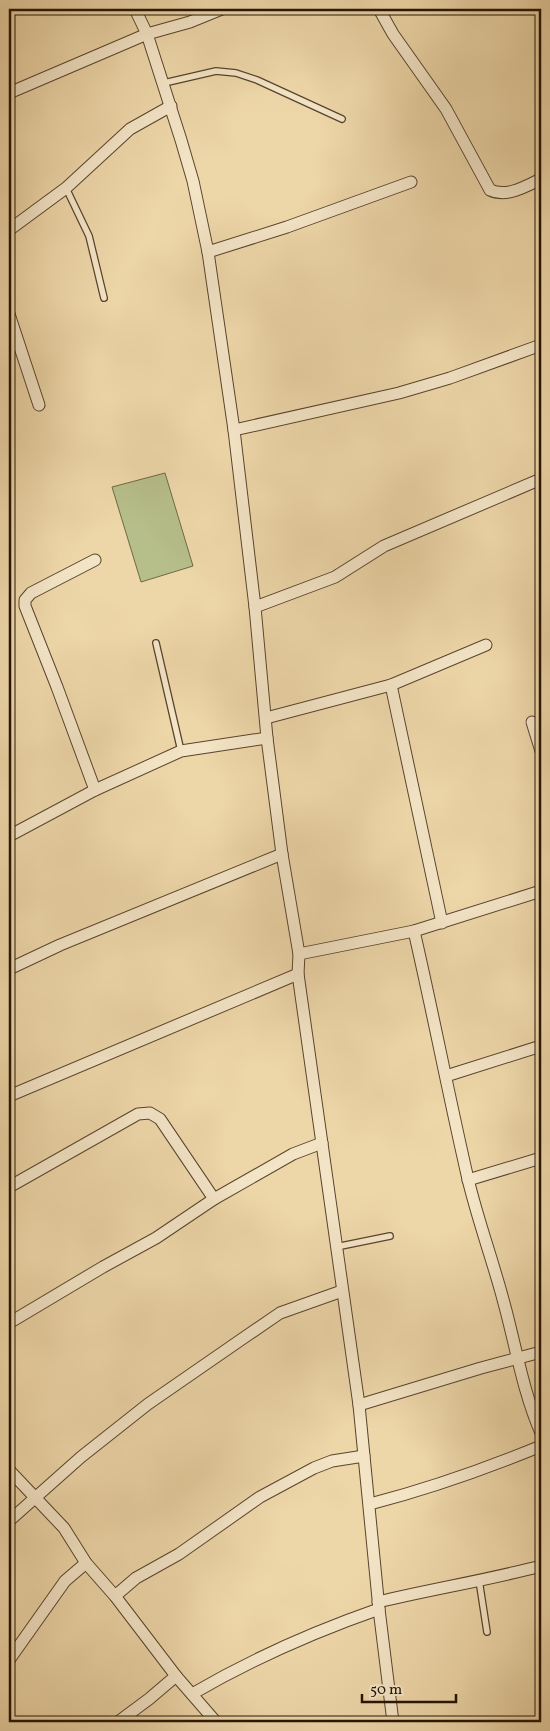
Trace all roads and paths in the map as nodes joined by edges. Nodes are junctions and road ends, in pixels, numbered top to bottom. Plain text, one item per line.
1 (135, 9) edge
2 (222, 9) edge
3 (379, 9) edge
4 (147, 34) junction
5 (164, 83) junction
6 (9, 93) edge
7 (171, 106) junction
8 (342, 119) dead end
9 (541, 180) edge
10 (411, 182) dead end
11 (66, 188) junction
12 (9, 230) edge
13 (208, 252) junction
14 (104, 298) dead end
15 (9, 314) edge
16 (541, 345) edge
17 (39, 405) dead end
18 (234, 430) junction
19 (541, 479) edge
20 (95, 560) dead end
21 (255, 607) junction
22 (156, 643) dead end
23 (486, 645) dead end
24 (391, 685) junction
25 (266, 718) junction
26 (532, 722) dead end
27 (268, 738) junction
28 (181, 751) junction
29 (541, 751) edge
30 (95, 790) junction
31 (9, 836) edge
32 (282, 854) junction
33 (541, 891) edge
34 (442, 923) junction
35 (414, 931) junction
36 (299, 954) junction
37 (9, 969) edge
38 (298, 974) junction
39 (541, 1046) edge
40 (446, 1076) junction
41 (9, 1096) edge
42 (322, 1143) junction
43 (541, 1158) edge
44 (468, 1180) junction
45 (9, 1187) edge
46 (214, 1199) junction
47 (390, 1236) dead end
48 (336, 1246) junction
49 (342, 1290) junction
50 (9, 1323) edge
51 (541, 1352) edge
52 (517, 1358) junction
53 (359, 1406) junction
54 (541, 1433) edge
55 (541, 1446) edge
56 (364, 1456) junction
57 (9, 1470) edge
58 (34, 1499) junction
59 (370, 1504) junction
60 (9, 1521) edge
61 (86, 1562) junction
62 (541, 1566) edge
63 (479, 1579) junction
64 (115, 1596) junction
65 (379, 1605) junction
66 (487, 1632) dead end
67 (9, 1660) edge
68 (176, 1676) junction
69 (192, 1694) junction
70 (118, 1722) edge
71 (216, 1722) edge
72 (393, 1722) edge

1 - 4 street
2 - 4 street
3 - 9 street
4 - 5 street
4 - 6 street
5 - 7 street
5 - 8 lane
7 - 11 street
7 - 13 street
10 - 13 street
11 - 12 street
11 - 14 lane
13 - 18 street
15 - 17 street
16 - 18 street
18 - 21 street
19 - 21 street
20 - 30 street
21 - 25 street
22 - 28 lane
23 - 24 street
24 - 25 street
24 - 34 street
25 - 27 street
26 - 29 street
27 - 28 street
27 - 32 street
28 - 30 street
30 - 31 street
32 - 36 street
32 - 37 street
33 - 34 street
34 - 35 street
35 - 36 street
35 - 40 street
36 - 38 street
38 - 41 street
38 - 42 street
39 - 40 street
40 - 44 street
42 - 46 street
42 - 48 street
43 - 44 street
44 - 52 street
45 - 46 street
46 - 50 street
47 - 48 lane
48 - 49 street
49 - 53 street
49 - 58 street
51 - 52 street
52 - 53 street
52 - 54 street
53 - 56 street
55 - 59 street
56 - 59 street
56 - 64 street
57 - 58 street
58 - 60 street
58 - 61 street
59 - 65 street
61 - 64 street
61 - 67 street
62 - 63 street
63 - 65 street
63 - 66 lane
64 - 68 street
65 - 69 street
65 - 72 street
68 - 69 street
68 - 70 street
69 - 71 street

